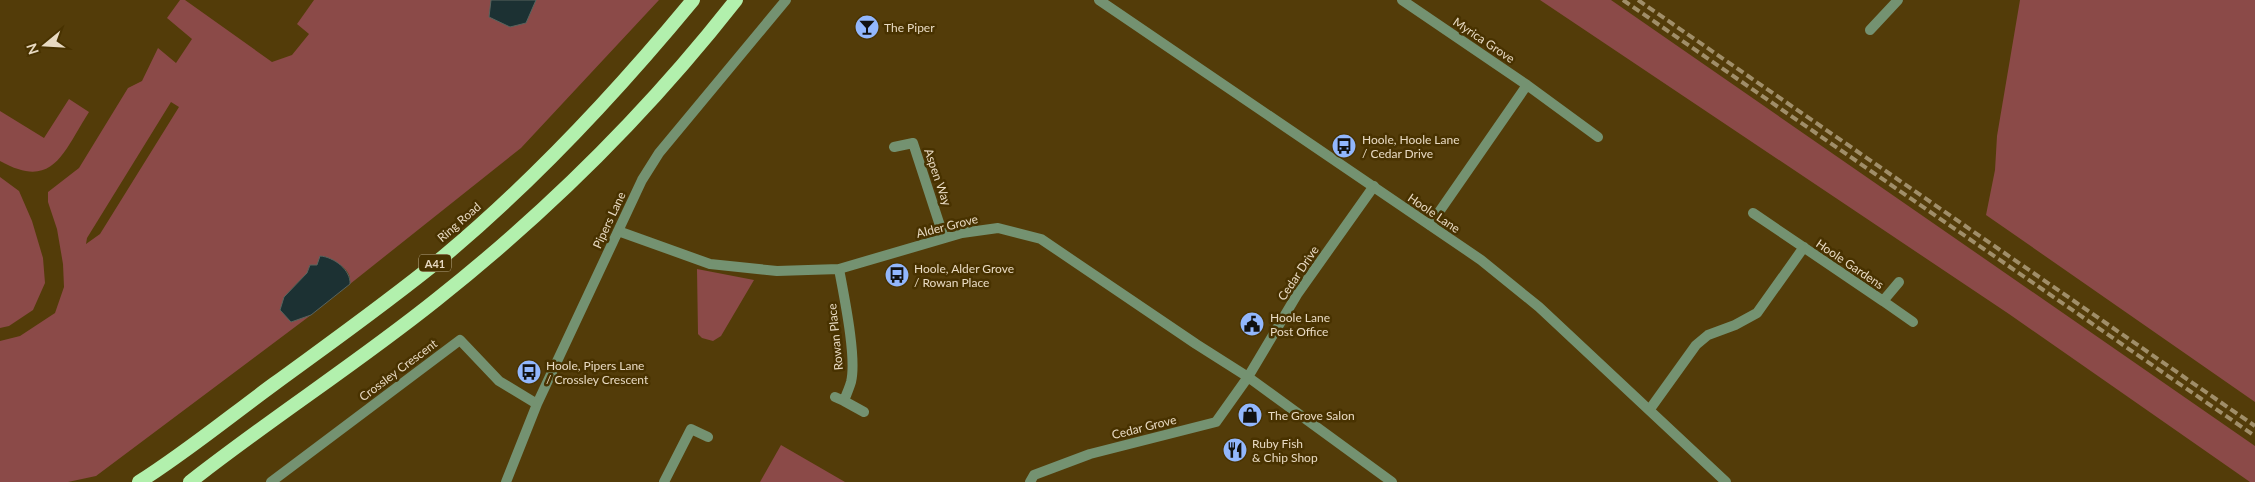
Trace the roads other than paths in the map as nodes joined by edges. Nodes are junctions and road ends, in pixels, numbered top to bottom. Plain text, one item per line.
1 (693, 0) edge
2 (736, 0) edge
3 (786, 0) edge
4 (1099, 0) edge
5 (1402, 0) edge
6 (1898, 0) edge
7 (1870, 30) dead end
8 (1527, 85) junction
9 (1598, 136) dead end
10 (894, 147) dead end
11 (1374, 186) junction
12 (1753, 213) dead end
13 (1430, 225) junction
14 (618, 231) junction
15 (944, 238) junction
16 (1804, 247) junction
17 (839, 269) junction
18 (1899, 282) dead end
19 (1883, 301) junction
20 (1913, 322) dead end
21 (1248, 377) junction
22 (537, 404) junction
23 (1650, 408) junction
24 (864, 412) dead end
25 (708, 436) dead end
26 (139, 482) edge
27 (190, 482) edge
28 (271, 482) edge
29 (506, 482) edge
30 (664, 482) edge
31 (1030, 482) edge
32 (1392, 482) edge
33 (1726, 482) edge

1 - 26 highway, Ring Road / A41
2 - 27 highway, A41
3 - 14 street, Pipers Lane
4 - 11 street, Hoole Lane
5 - 8 street, Myrica Grove
6 - 7 street
8 - 9 street, Myrica Grove
8 - 13 street
10 - 15 street, Aspen Way
11 - 13 street, Hoole Lane
11 - 21 street, Cedar Drive
12 - 16 street, Hoole Gardens
13 - 23 street, Hoole Lane
14 - 17 street, Alder Grove
14 - 22 street, Pipers Lane
15 - 17 street, Alder Grove
15 - 21 street, Alder Grove
16 - 19 street, Hoole Gardens
16 - 23 street, Hoole Gardens
17 - 24 street, Rowan Place
18 - 19 street, Hoole Gardens
19 - 20 street, Hoole Gardens
21 - 31 street, Cedar Grove
21 - 32 street, Alder Grove
22 - 28 street, Crossley Crescent
22 - 29 street, Pipers Lane
23 - 33 street, Hoole Lane
25 - 30 street

